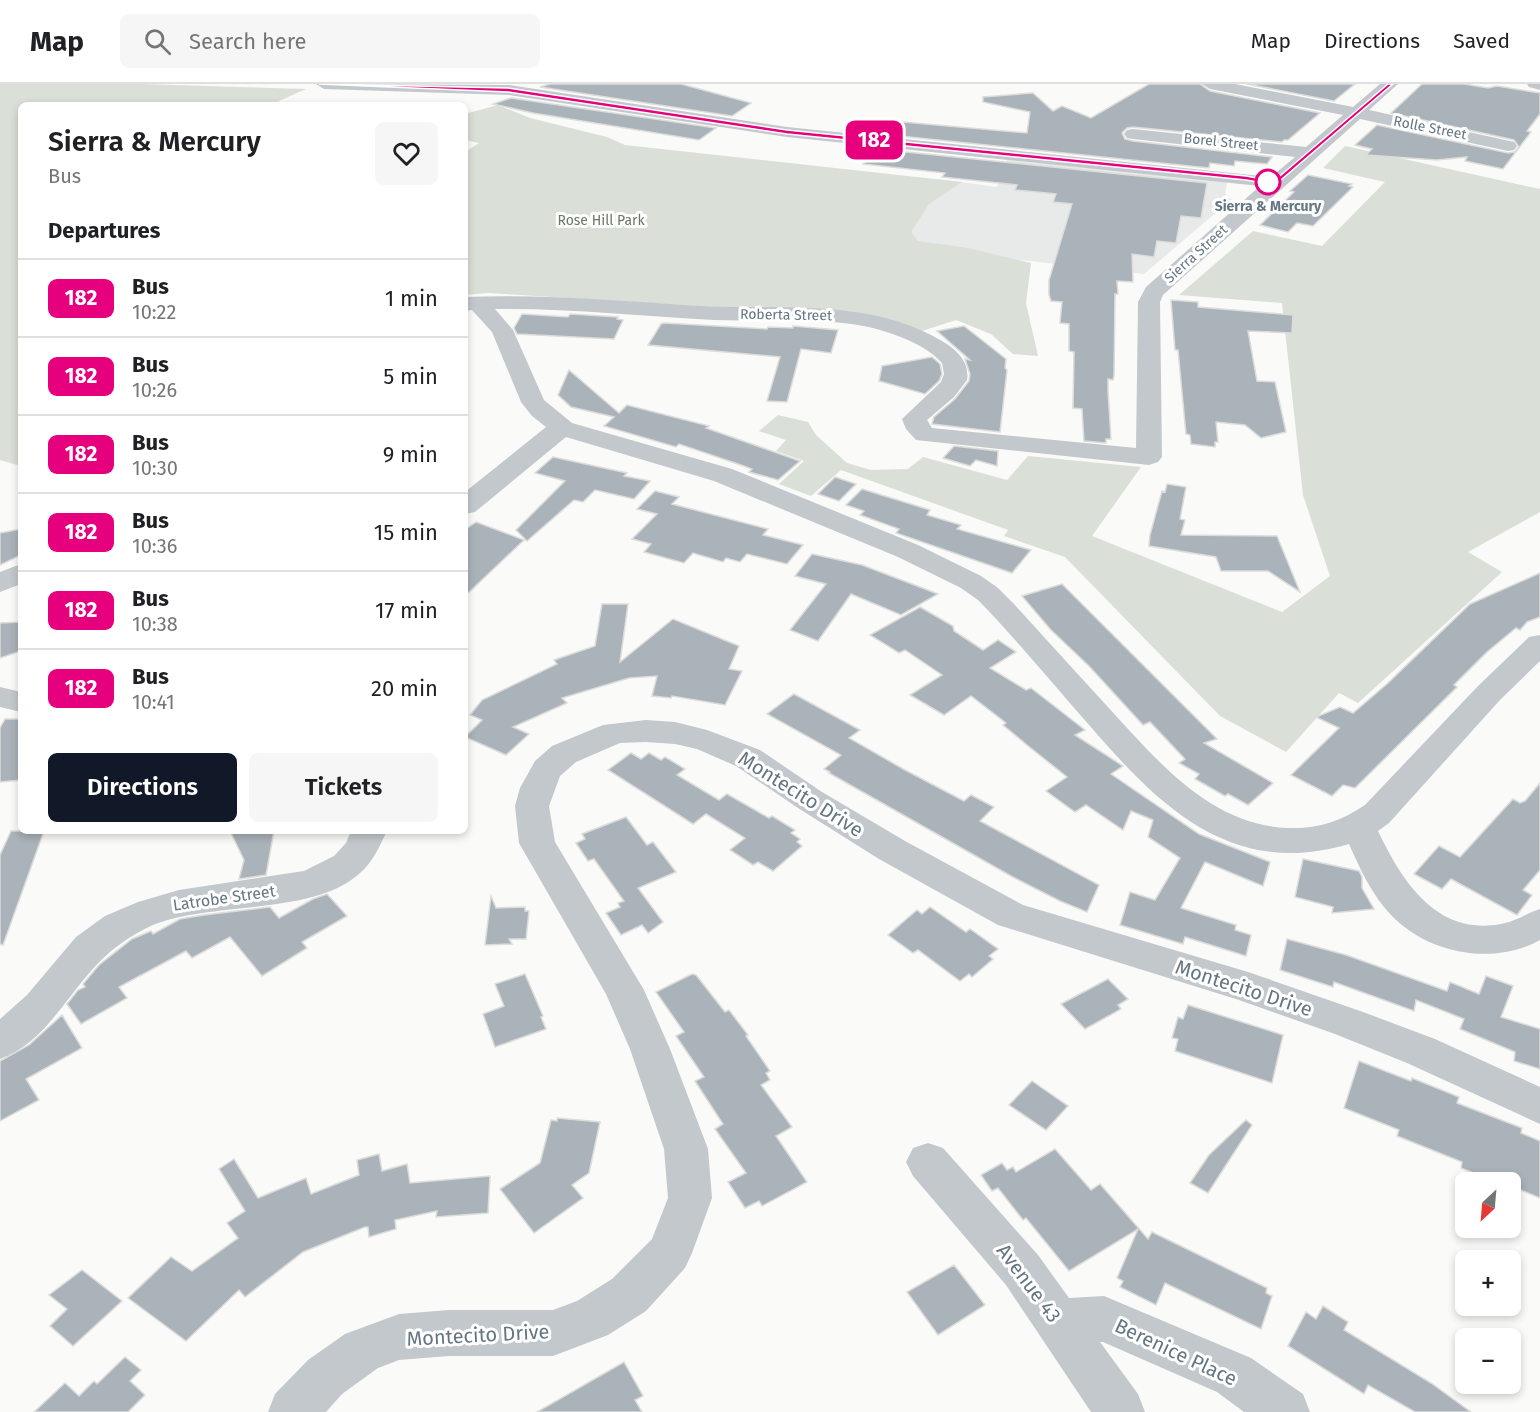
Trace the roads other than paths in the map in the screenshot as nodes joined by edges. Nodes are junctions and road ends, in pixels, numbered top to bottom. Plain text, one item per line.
1 (324, 84) edge
2 (1210, 84) edge
3 (1390, 84) edge
4 (1535, 84) edge
5 (1540, 85) edge
6 (476, 86) edge
7 (1256, 89) edge
8 (458, 102) edge
9 (1355, 114) junction
10 (1133, 134) dead end
11 (1508, 146) dead end
12 (1310, 153) junction
13 (1275, 183) junction
14 (471, 303) edge
15 (563, 428) junction
16 (1149, 457) joint
17 (468, 503) edge
18 (18, 574) edge
19 (0, 583) edge
20 (1540, 644) edge
21 (0, 697) edge
22 (18, 701) edge
23 (1359, 828) junction
24 (367, 834) edge
25 (1540, 923) edge
26 (3, 1036) edge
27 (1540, 1106) edge
28 (928, 1162) dead end
29 (1058, 1322) junction
30 (293, 1412) edge
31 (1120, 1412) edge
32 (1285, 1412) edge

1 - 6 street
2 - 7 street, Rolle Street
3 - 9 street, Sierra Street
4 - 5 street
6 - 8 street
6 - 13 street
7 - 9 street, Rolle Street
9 - 11 street, Rolle Street
9 - 12 street, Sierra Street
10 - 12 street, Borel Street
12 - 13 street, Sierra Street
13 - 16 street, Sierra Street
14 - 15 street
14 - 16 street, Roberta Street
15 - 17 street
15 - 23 street
18 - 19 street
20 - 23 street
21 - 22 street
23 - 25 street
24 - 26 street, Latrobe Street
27 - 30 street, Montecito Drive
28 - 29 street, Avenue 43
29 - 31 street, Avenue 43
29 - 32 street, Berenice Place

